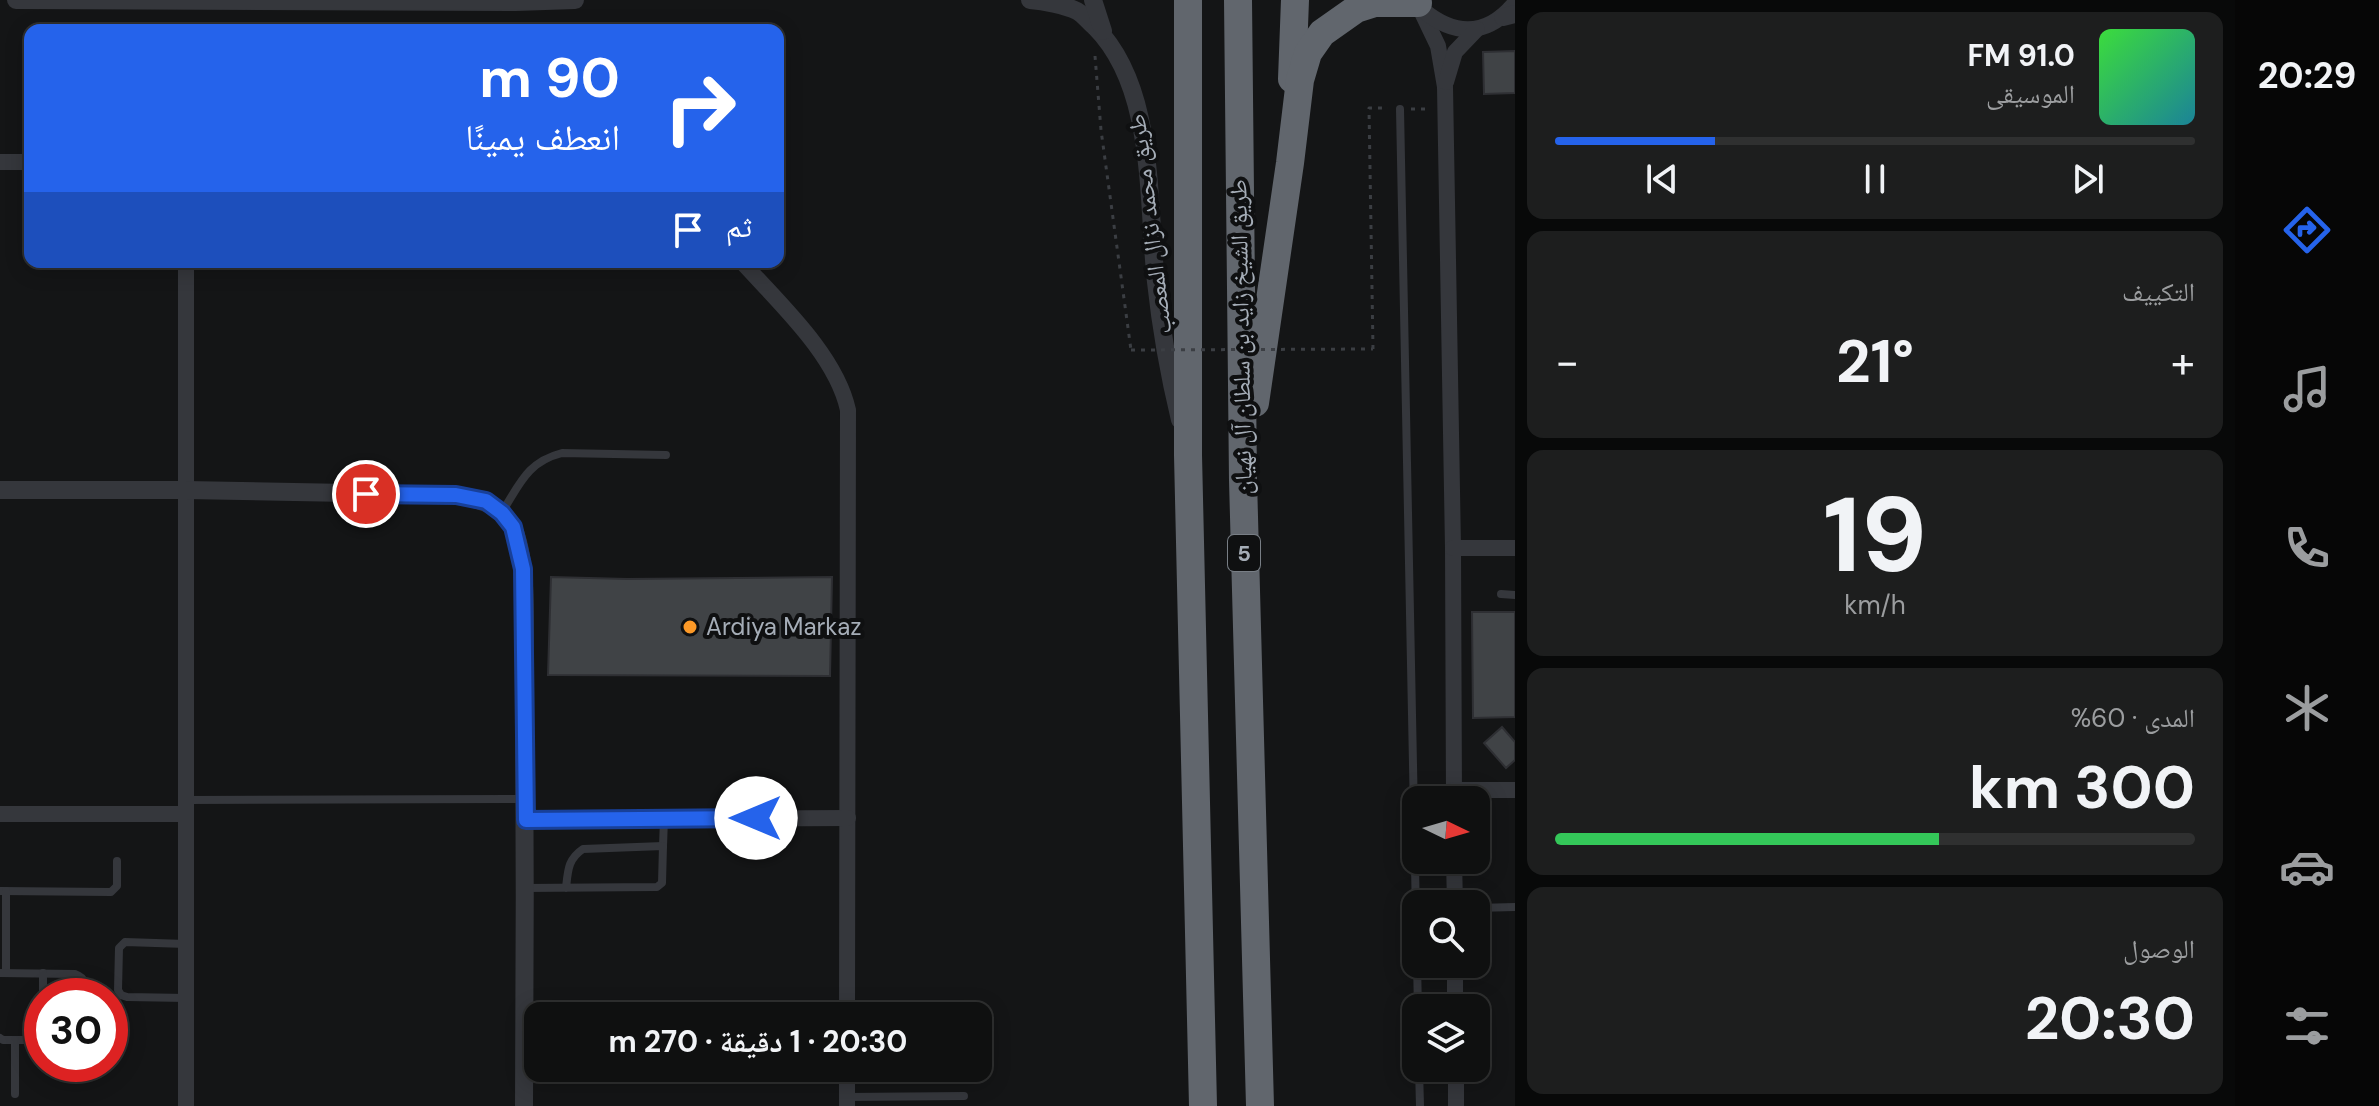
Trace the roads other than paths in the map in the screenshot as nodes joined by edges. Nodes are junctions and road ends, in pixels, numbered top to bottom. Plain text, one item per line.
1 (16, 0) edge
2 (575, 0) edge
3 (1030, 0) edge
4 (1093, 0) edge
5 (1188, 0) edge
6 (1238, 0) edge
7 (1295, 0) edge
8 (1419, 4) edge
9 (1511, 12) edge
10 (1477, 29) junction
11 (1107, 39) junction
12 (1445, 87) junction
13 (1400, 109) dead end
14 (0, 162) edge
15 (24, 162) edge
16 (1290, 163) junction
17 (186, 268) edge
18 (747, 268) edge
19 (666, 455) dead end
20 (1188, 455) junction
21 (1243, 480) junction
22 (0, 490) edge
23 (186, 490) junction
24 (502, 513) junction
25 (1453, 548) junction
26 (1515, 548) edge
27 (1501, 594) dead end
28 (1515, 595) edge
29 (1414, 786) edge
30 (1454, 786) edge
31 (1515, 790) edge
32 (1490, 792) edge
33 (525, 799) junction
34 (186, 807) junction
35 (0, 814) edge
36 (848, 818) junction
37 (664, 819) junction
38 (526, 820) junction
39 (663, 846) junction
40 (117, 861) dead end
41 (525, 888) junction
42 (566, 888) junction
43 (3, 891) edge
44 (1515, 907) edge
45 (1490, 908) edge
46 (186, 944) junction
47 (3, 973) edge
48 (43, 973) junction
49 (43, 978) edge
50 (82, 978) edge
51 (186, 998) junction
52 (847, 1002) edge
53 (0, 1038) edge
54 (15, 1040) junction
55 (24, 1040) edge
56 (1419, 1082) edge
57 (1456, 1082) edge
58 (15, 1094) dead end
59 (964, 1096) dead end
60 (847, 1102) edge
61 (186, 1106) edge
62 (524, 1106) edge
63 (1203, 1106) edge
64 (1260, 1106) edge
65 (1420, 1106) edge
66 (1456, 1106) edge

1 - 2 street
3 - 11 street, طريق محمد نزال المعصب
4 - 11 street
5 - 20 highway
6 - 21 highway, طريق الشيخ زايد بن سلطان آل نهيان / 5
7 - 16 highway
8 - 10 street
8 - 12 street
8 - 16 highway
9 - 10 street
10 - 12 street
11 - 20 street, طريق محمد نزال المعصب
12 - 25 street
13 - 29 lane
14 - 15 street
16 - 21 highway
17 - 23 street
18 - 36 street
19 - 24 lane
20 - 63 highway
21 - 64 highway, طريق الشيخ زايد بن سلطان آل نهيان / 5
22 - 23 street
23 - 24 street
23 - 34 street
24 - 33 street
25 - 26 street
25 - 30 street
27 - 28 lane
31 - 32 street
33 - 34 lane
33 - 38 street
34 - 35 street
34 - 46 street
36 - 37 street
36 - 52 street
37 - 38 street
37 - 39 lane
38 - 41 street
39 - 42 lane
39 - 42 lane
40 - 43 lane
41 - 42 lane
41 - 62 street
43 - 47 lane
44 - 45 lane
46 - 51 street
46 - 51 lane
47 - 48 lane
48 - 49 lane
48 - 50 lane
51 - 61 street
53 - 54 lane
54 - 55 lane
54 - 58 lane
56 - 65 lane
57 - 66 street
59 - 60 lane

